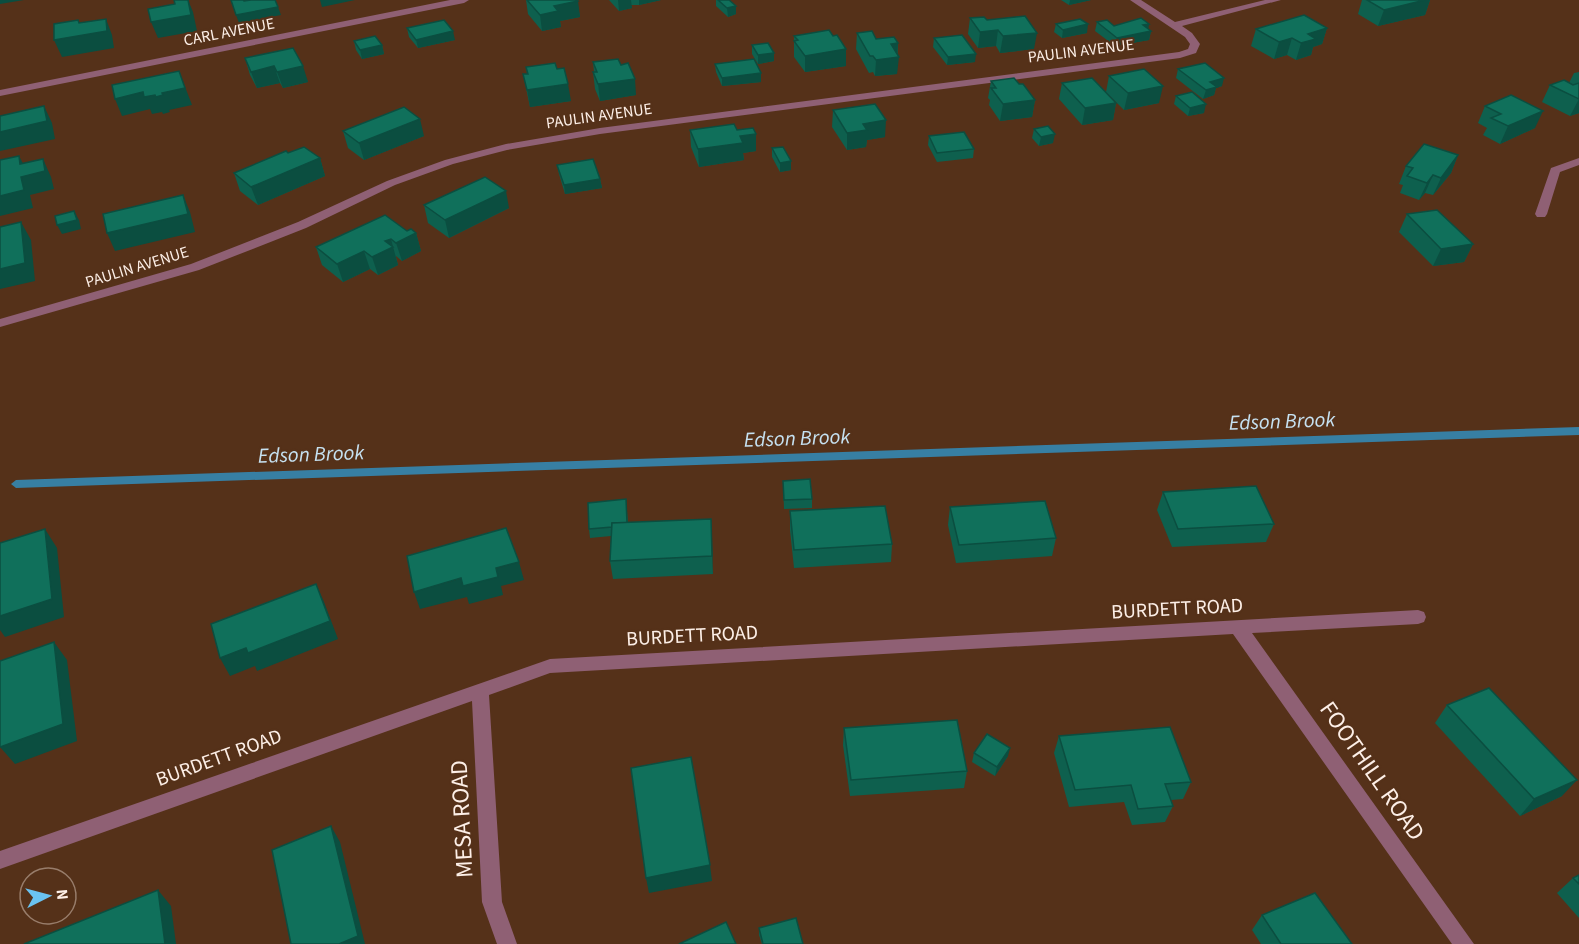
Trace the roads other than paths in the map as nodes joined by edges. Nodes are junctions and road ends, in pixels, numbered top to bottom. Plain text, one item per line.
1 (464, 0) edge
2 (1135, 0) edge
3 (1276, 0) edge
4 (1174, 25) junction
5 (0, 93) edge
6 (1579, 161) edge
7 (1541, 214) dead end
8 (0, 322) edge
9 (1418, 618) dead end
10 (1239, 629) junction
11 (480, 689) junction
12 (0, 860) edge
13 (507, 944) edge
14 (1464, 944) edge

1 - 5 street, CARL AVENUE
2 - 4 street
3 - 4 street
4 - 8 street, PAULIN AVENUE
6 - 7 street
9 - 10 street, BURDETT ROAD
10 - 11 street, BURDETT ROAD
10 - 14 street, FOOTHILL ROAD
11 - 12 street, BURDETT ROAD
11 - 13 street, MESA ROAD

